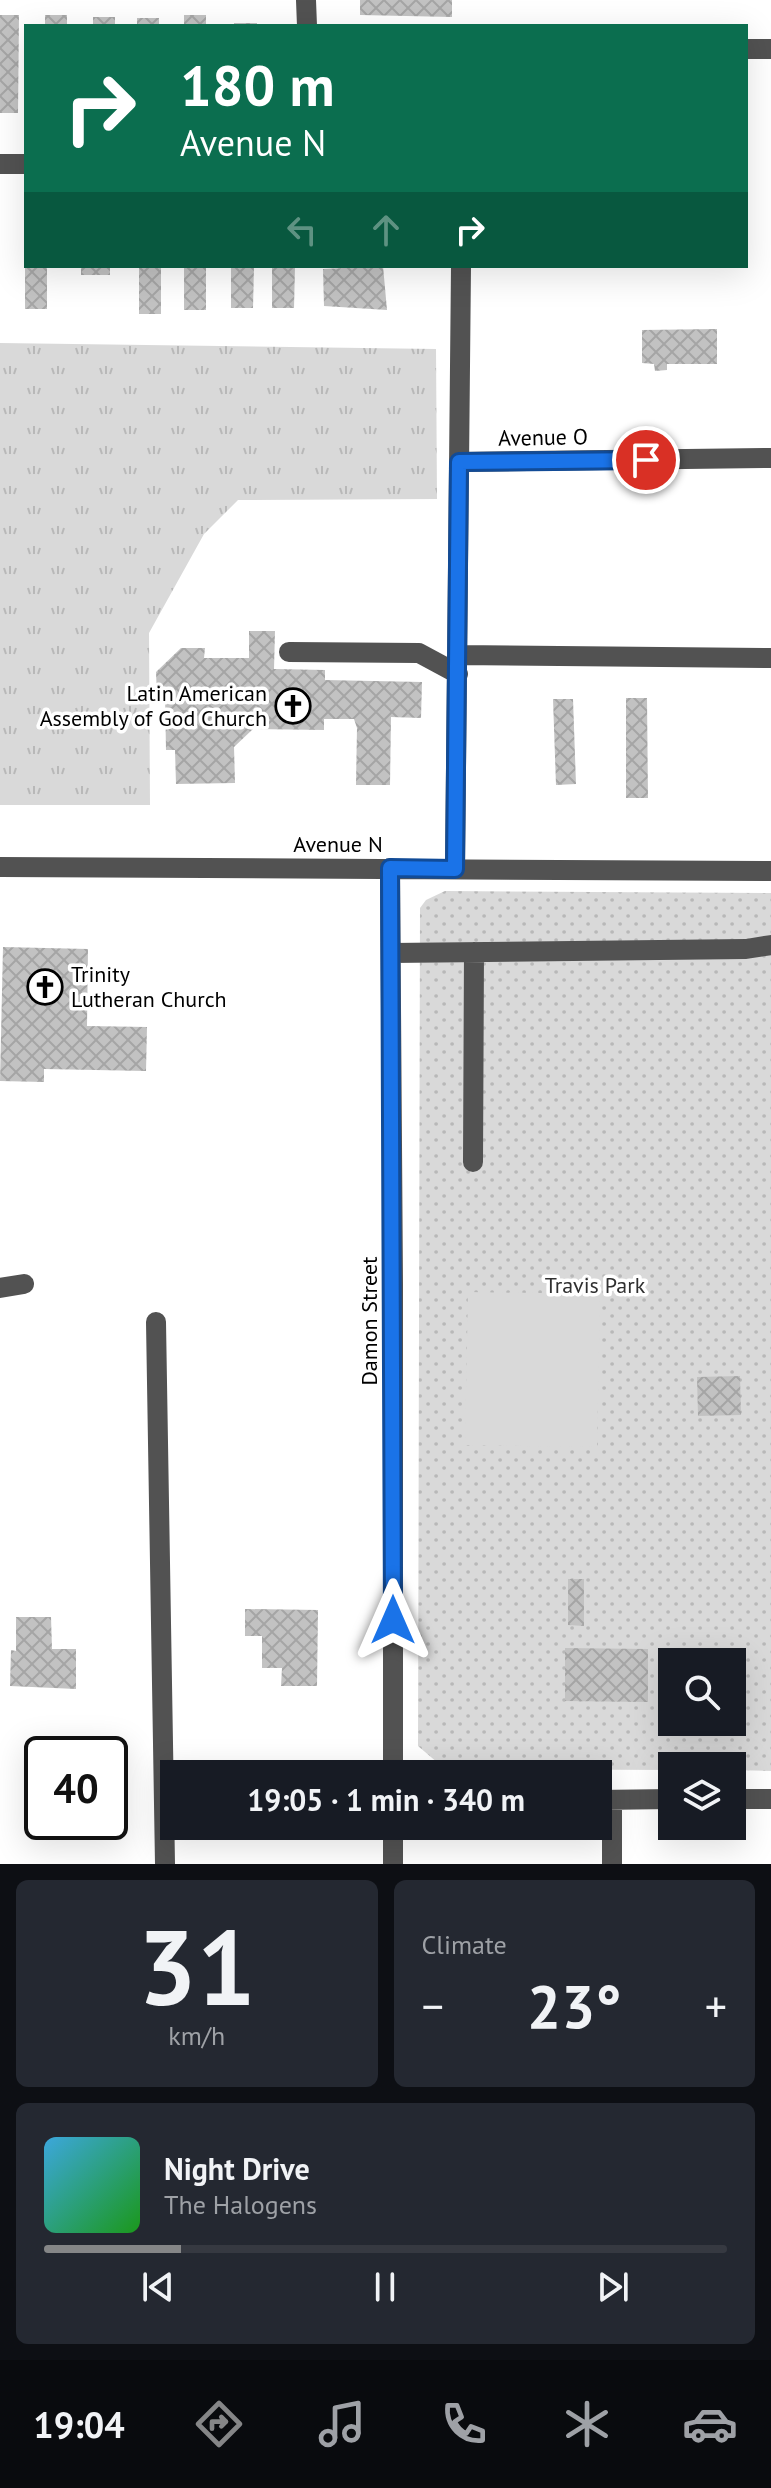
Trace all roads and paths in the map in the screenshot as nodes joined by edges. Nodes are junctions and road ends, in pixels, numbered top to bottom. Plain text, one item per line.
1 (306, 0) edge
2 (307, 24) edge
3 (748, 49) edge
4 (771, 49) edge
5 (0, 164) edge
6 (24, 164) edge
7 (461, 268) edge
8 (771, 458) edge
9 (459, 462) junction
10 (289, 652) dead end
11 (771, 658) edge
12 (458, 664) junction
13 (0, 867) edge
14 (390, 868) junction
15 (455, 869) junction
16 (771, 871) edge
17 (771, 945) edge
18 (474, 952) junction
19 (391, 953) junction
20 (473, 1162) dead end
21 (24, 1284) dead end
22 (0, 1288) edge
23 (156, 1322) dead end
24 (393, 1760) edge
25 (658, 1799) edge
26 (746, 1799) edge
27 (771, 1799) edge
28 (612, 1800) edge
29 (393, 1840) edge
30 (609, 1840) edge
31 (165, 1864) edge
32 (393, 1864) edge
33 (612, 1864) edge

1 - 2 street
3 - 4 street
5 - 6 street
7 - 9 street
8 - 9 street, Avenue O
9 - 12 street
10 - 12 street
11 - 12 street
12 - 15 street
13 - 14 street, Avenue N
14 - 15 street, Avenue N
14 - 19 street, Damon Street
15 - 16 street, Avenue N
17 - 18 street
18 - 19 street
18 - 20 street
19 - 24 street, Damon Street
21 - 22 street
23 - 31 street
25 - 28 street
26 - 27 street
29 - 32 street
30 - 33 street

